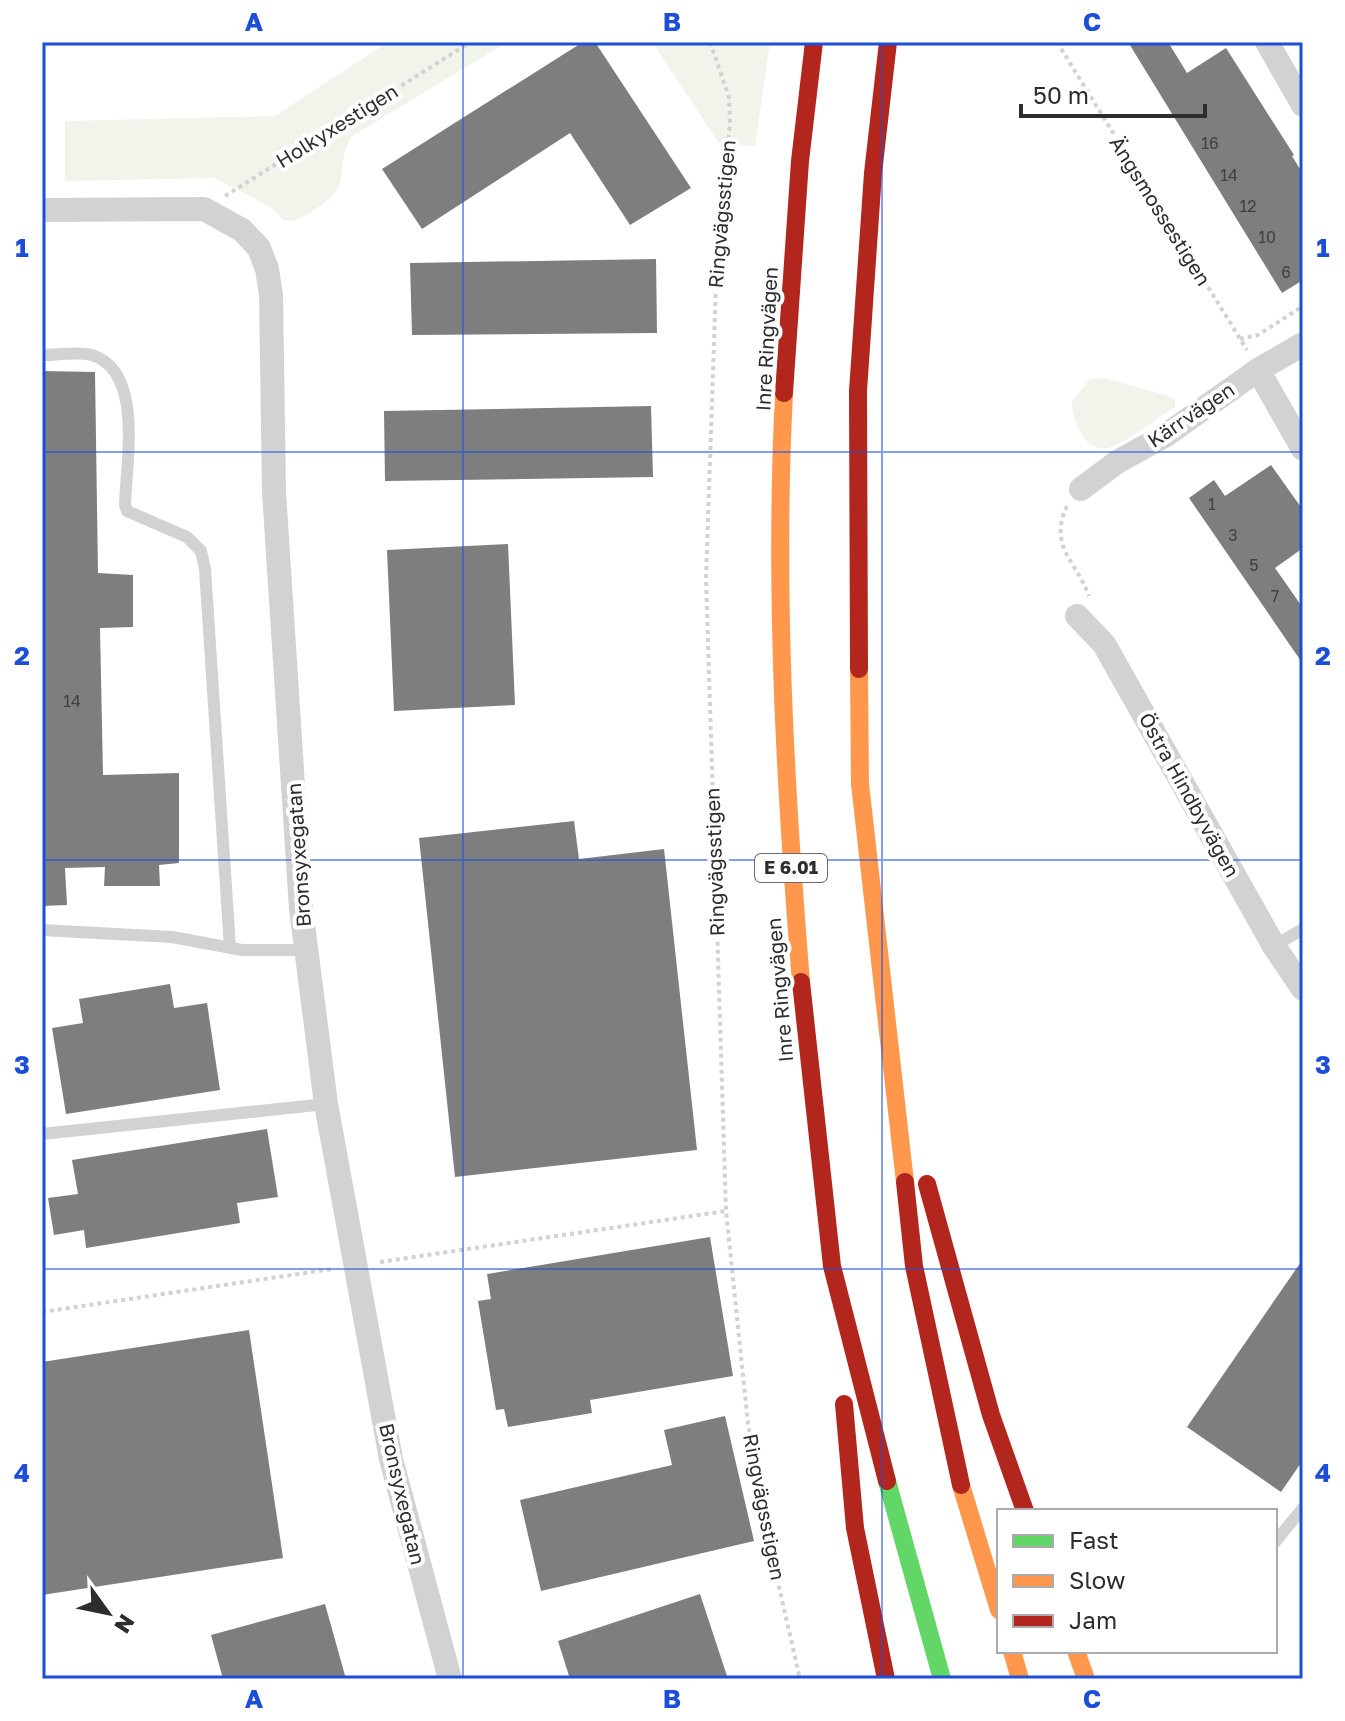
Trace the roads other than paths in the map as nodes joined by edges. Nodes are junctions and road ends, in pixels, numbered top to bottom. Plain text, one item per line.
1 (814, 42) edge
2 (888, 42) edge
3 (1267, 42) edge
4 (1303, 105) edge
5 (42, 210) edge
6 (1303, 344) edge
7 (42, 355) edge
8 (1258, 370) junction
9 (1303, 449) edge
10 (1081, 489) road end
11 (1084, 610) road end
12 (1303, 929) edge
13 (42, 930) edge
14 (1274, 946) junction
15 (230, 948) junction
16 (307, 950) junction
17 (1303, 989) edge
18 (888, 1039) junction
19 (326, 1104) junction
20 (42, 1134) edge
21 (833, 1274) junction
22 (1303, 1508) edge
23 (1024, 1509) edge
24 (1277, 1540) edge
25 (997, 1603) edge
26 (1013, 1653) edge
27 (1077, 1653) edge
28 (450, 1679) edge
29 (886, 1679) edge
30 (942, 1679) edge
31 (1020, 1679) edge
32 (1086, 1679) edge

1 - 21 highway, Inre Ringvägen / E 6.01
2 - 18 highway
3 - 4 street
5 - 16 street, Bronsyxegatan
6 - 8 street, Kärrvägen
7 - 15 lane
8 - 9 street
8 - 10 street, Kärrvägen
11 - 14 street, Östra Hindbyvägen
12 - 14 lane
13 - 15 lane
14 - 17 street, Östra Hindbyvägen
15 - 16 lane
16 - 19 street, Bronsyxegatan
18 - 23 highway
18 - 25 highway
19 - 20 lane
19 - 28 street, Bronsyxegatan
21 - 29 highway
21 - 30 highway, Inre Ringvägen / E 6.01
22 - 24 lane
26 - 31 highway
27 - 32 highway

